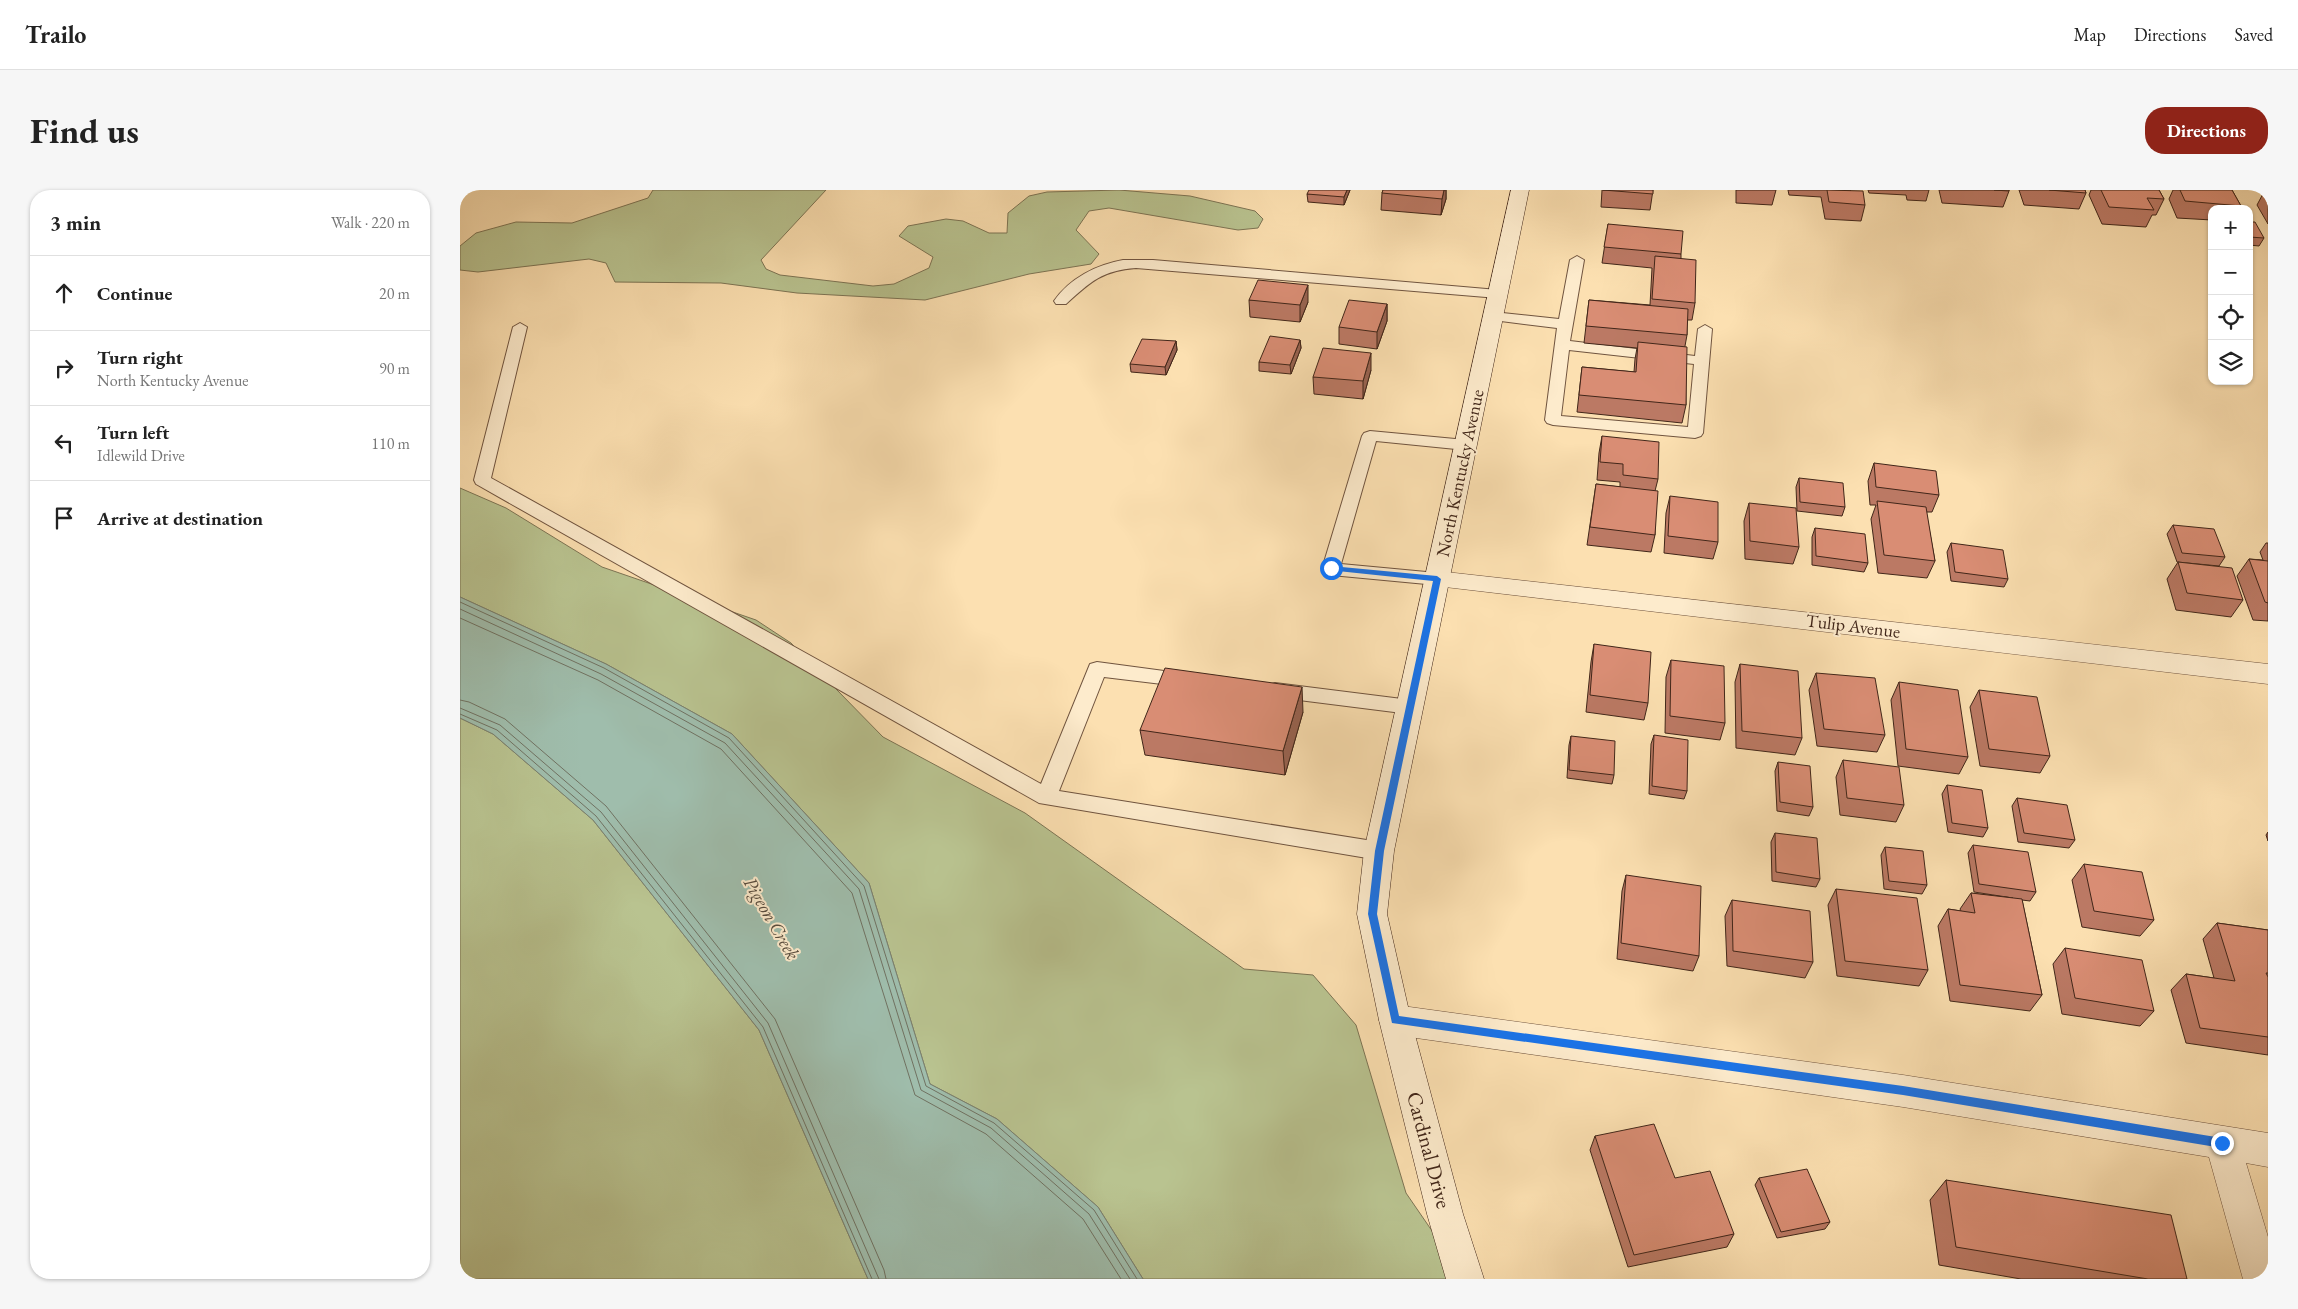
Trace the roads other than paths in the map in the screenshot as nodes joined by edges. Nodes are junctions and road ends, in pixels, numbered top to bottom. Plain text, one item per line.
1 (1520, 190) edge
2 (1577, 260) dead end
3 (1498, 294) junction
4 (1061, 301) dead end
5 (1493, 316) junction
6 (1565, 324) junction
7 (520, 327) dead end
8 (1705, 329) dead end
9 (1562, 345) junction
10 (1703, 361) junction
11 (1466, 445) junction
12 (1437, 579) junction
13 (2268, 674) edge
14 (1205, 682) edge
15 (1253, 688) edge
16 (1410, 707) junction
17 (1046, 797) junction
18 (1379, 851) junction
19 (1395, 1020) junction
20 (2222, 1143) junction
21 (2268, 1150) edge
22 (1465, 1279) edge
23 (2262, 1279) edge

1 - 3 street, North Kentucky Avenue
2 - 6 lane
3 - 4 lane
3 - 5 street, North Kentucky Avenue
5 - 6 lane
5 - 11 street, North Kentucky Avenue
6 - 9 lane
7 - 17 lane
8 - 10 lane
9 - 10 lane
9 - 10 lane
11 - 12 street, North Kentucky Avenue
11 - 12 lane
12 - 13 street, Tulip Avenue
12 - 16 street, North Kentucky Avenue
14 - 17 lane
15 - 16 lane
16 - 18 street, North Kentucky Avenue
17 - 18 lane
18 - 19 street, North Kentucky Avenue
19 - 20 street
19 - 22 street, Cardinal Drive
20 - 21 street
20 - 23 street

